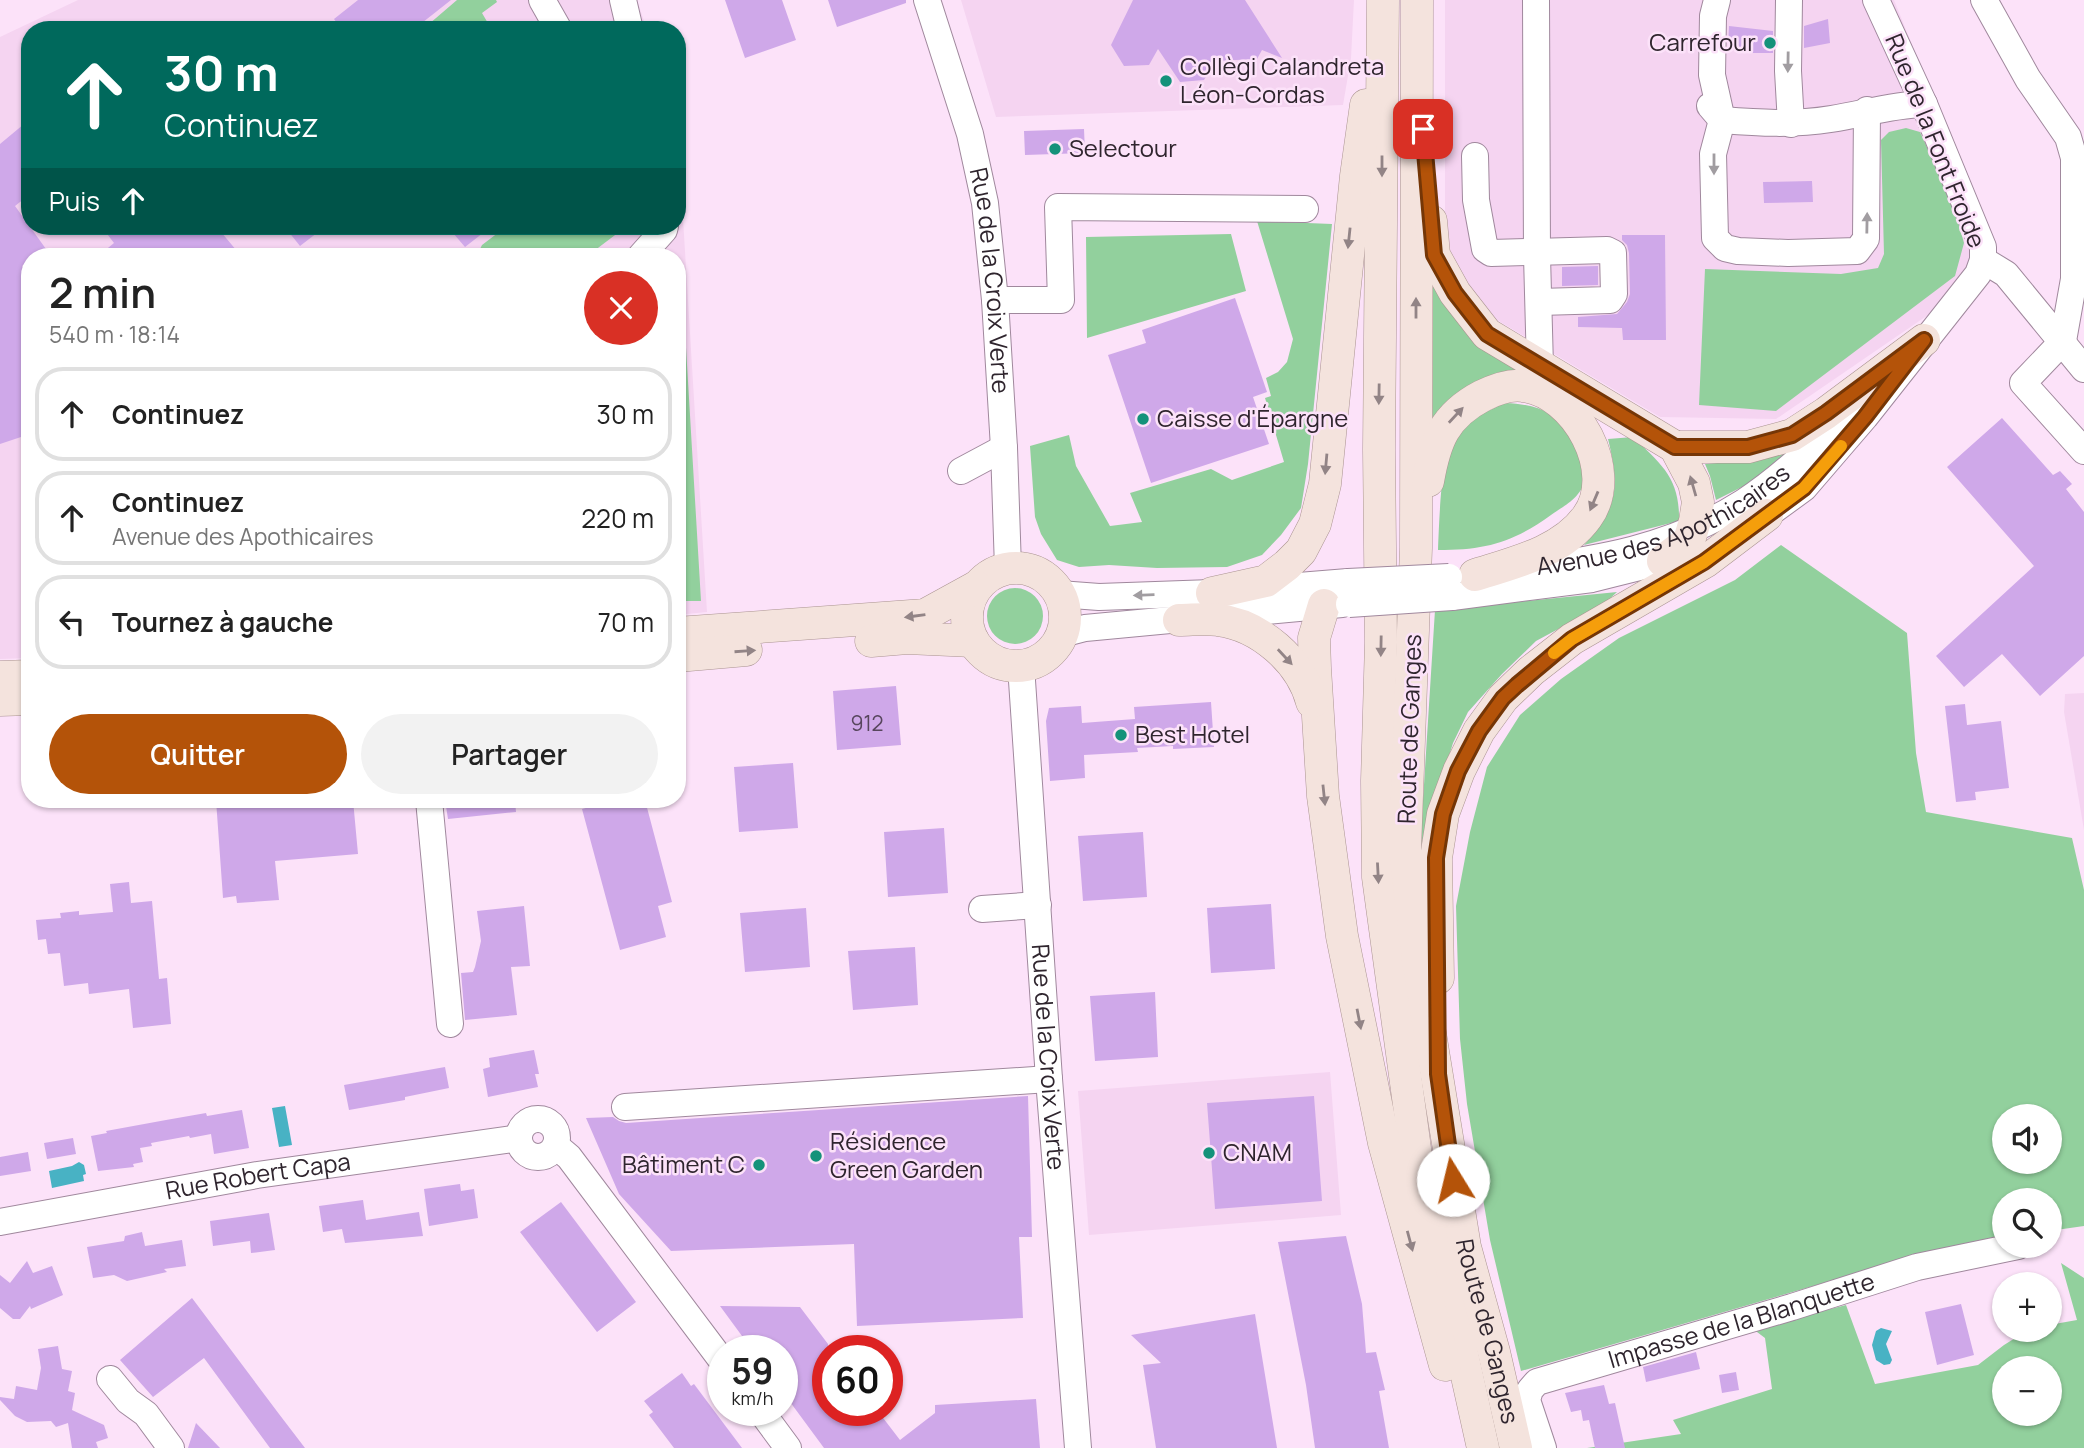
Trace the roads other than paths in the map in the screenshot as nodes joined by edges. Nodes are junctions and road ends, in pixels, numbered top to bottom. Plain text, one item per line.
1 (623, 0) edge
2 (927, 0) edge
3 (1382, 0) edge
4 (1417, 0) edge
5 (1536, 0) edge
6 (1697, 0) edge
7 (1717, 0) edge
8 (1789, 0) edge
9 (1875, 0) edge
10 (1984, 0) edge
11 (628, 21) edge
12 (1416, 53) junction
13 (1924, 104) junction
14 (1867, 110) junction
15 (1721, 120) junction
16 (1791, 124) junction
17 (2079, 147) edge
18 (1475, 156) dead end
19 (1305, 209) dead end
20 (1537, 254) junction
21 (1983, 260) junction
22 (995, 300) junction
23 (1539, 302) junction
24 (1924, 340) junction
25 (2063, 341) junction
26 (1540, 367) junction
27 (2084, 369) edge
28 (1675, 447) junction
29 (1004, 448) junction
30 (2084, 451) edge
31 (961, 471) dead end
32 (1767, 515) junction
33 (1693, 529) junction
34 (1416, 548) junction
35 (1663, 561) junction
36 (1008, 568) junction
37 (1456, 584) junction
38 (976, 587) junction
39 (1212, 593) junction
40 (1059, 594) junction
41 (1342, 596) junction
42 (1179, 621) junction
43 (686, 632) edge
44 (1062, 634) junction
45 (973, 642) junction
46 (686, 655) edge
47 (1021, 666) junction
48 (21, 676) edge
49 (0, 677) edge
50 (21, 699) edge
51 (0, 700) edge
52 (1318, 727) junction
53 (430, 808) edge
54 (1038, 905) junction
55 (982, 909) dead end
56 (450, 1024) dead end
57 (1438, 1074) junction
58 (1049, 1079) junction
59 (625, 1107) dead end
60 (0, 1222) edge
61 (1992, 1251) edge
62 (707, 1341) edge
63 (110, 1379) dead end
64 (772, 1426) edge
65 (171, 1448) edge
66 (788, 1448) edge
67 (1078, 1448) edge
68 (1473, 1448) edge
69 (1483, 1448) edge
70 (1516, 1448) edge
71 (1543, 1448) edge

1 - 11 street
2 - 22 street, Rue de la Croix Verte
3 -> 39 main road
3 -> 69 main road, Route de Ganges
4 - 12 main road, Route de Ganges
5 - 20 street
6 - 15 street
7 - 15 street
8 -> 16 street
9 - 13 street, Rue de la Font Froide
10 - 17 street
12 - 26 main road
34 -> 12 main road, Route de Ganges
13 - 14 street
13 - 21 street, Rue de la Font Froide
15 -> 14 street
14 - 16 street
15 - 16 street
17 - 25 street
18 - 20 street
19 - 22 street
20 - 23 street
20 - 23 street
21 - 24 street, Avenue des Apothicaires
21 - 25 street, Rue de la Font Froide
22 - 29 street, Rue de la Croix Verte
23 - 26 street
24 - 28 main road
24 - 32 street, Avenue des Apothicaires
24 - 33 street, Avenue des Apothicaires
25 - 27 street, Rue de la Font Froide
25 - 30 street
26 - 28 main road
33 -> 28 main road
29 - 31 street
29 - 36 street, Rue de la Croix Verte
32 - 35 street, Avenue des Apothicaires
32 - 57 main road
33 - 35 main road
33 - 37 street, Avenue des Apothicaires
34 -> 37 main road
34 - 57 main road, Route de Ganges
35 - 37 street, Avenue des Apothicaires
36 - 38 main road
36 - 40 main road
37 - 41 street, Avenue des Apothicaires, bridge
38 -> 43 main road
38 - 45 main road
39 -> 40 street, Avenue des Apothicaires
39 - 41 street, Avenue des Apothicaires
40 - 44 main road
41 - 42 street, Avenue des Apothicaires
41 - 52 main road
42 - 44 street, Avenue des Apothicaires
42 -> 52 main road
44 - 47 main road
46 -> 45 main road
45 - 47 main road
47 - 54 street, Rue de la Croix Verte
48 - 49 main road
50 - 51 main road
52 -> 68 main road
53 - 56 street
54 - 55 street
54 - 58 street, Rue de la Croix Verte
57 - 70 main road, Route de Ganges
58 - 59 street
58 - 67 street, Rue de la Croix Verte
60 - 62 street, Rue Robert Capa
61 - 71 street, Impasse de la Blanquette
63 - 65 street
64 - 66 street

